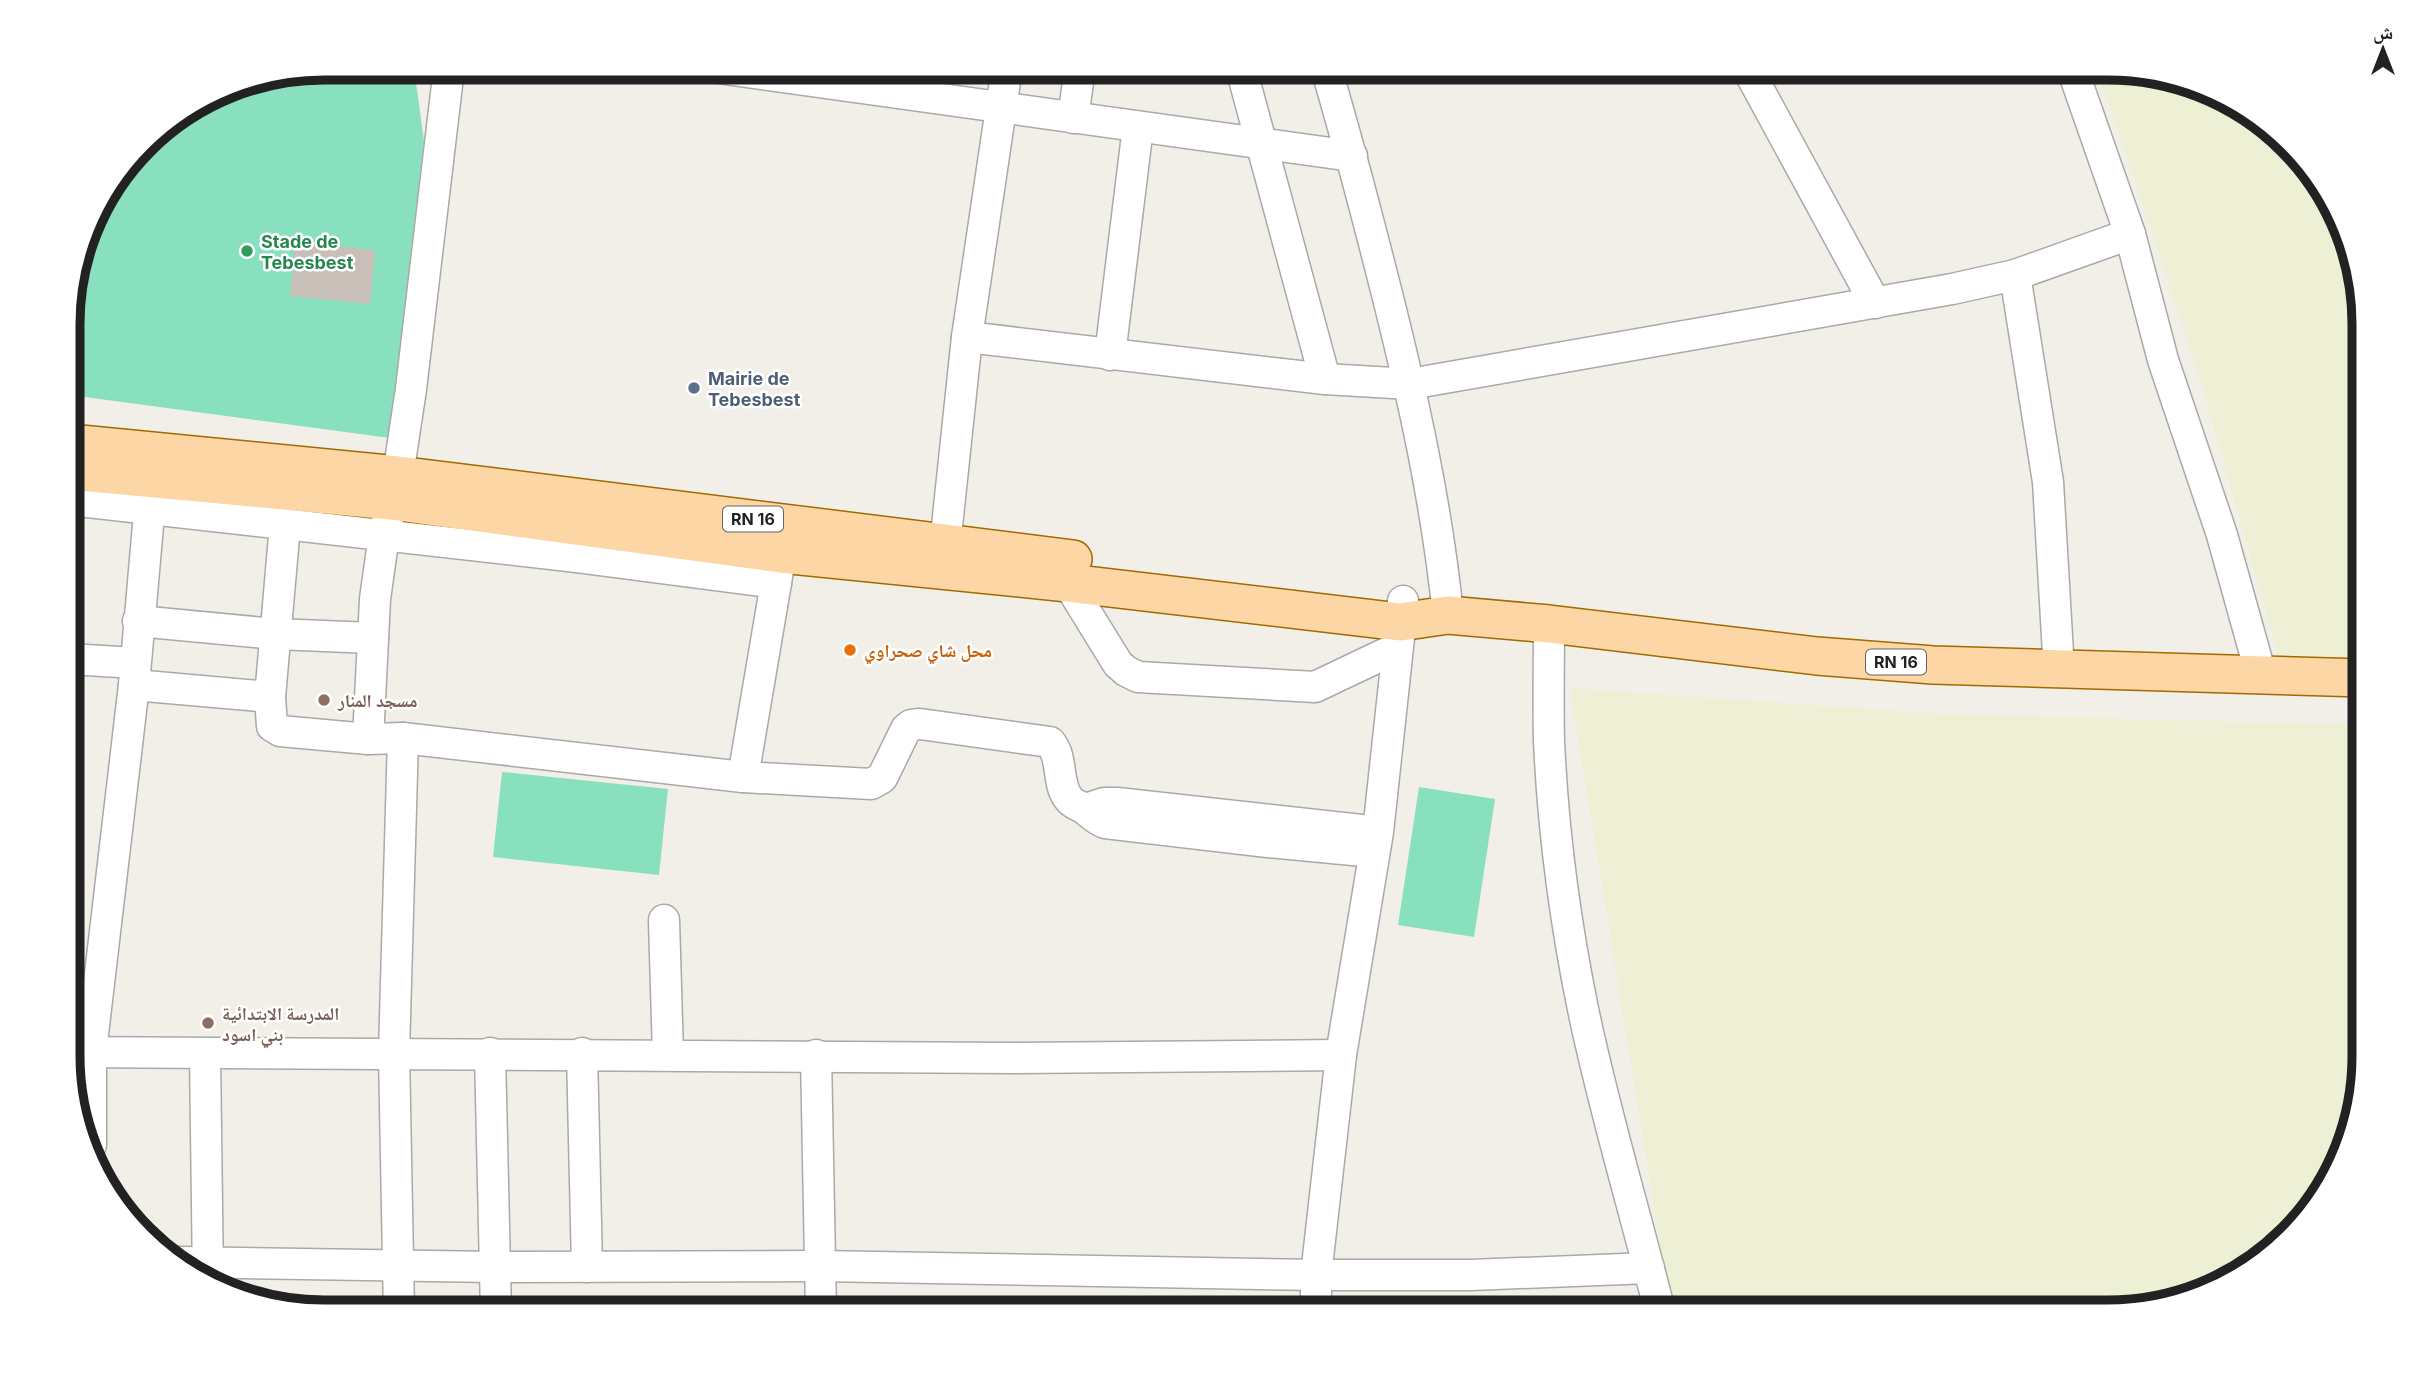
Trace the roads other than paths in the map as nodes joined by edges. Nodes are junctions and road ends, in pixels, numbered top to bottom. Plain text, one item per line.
1 (1245, 80) edge
2 (1330, 80) edge
3 (1754, 80) edge
4 (2076, 80) edge
5 (448, 81) edge
6 (868, 81) edge
7 (1005, 81) edge
8 (1078, 81) edge
9 (1002, 108) junction
10 (1073, 118) junction
11 (1138, 127) junction
12 (1264, 144) junction
13 (1352, 156) junction
14 (2130, 234) junction
15 (2015, 275) junction
16 (1875, 303) junction
17 (967, 337) junction
18 (1110, 355) junction
19 (1325, 379) junction
20 (1410, 384) junction
21 (80, 445) edge
22 (80, 474) edge
23 (150, 494) junction
24 (80, 499) edge
25 (391, 503) junction
26 (285, 525) junction
27 (781, 553) junction
28 (944, 557) junction
29 (1068, 583) junction
30 (1416, 620) junction
31 (138, 621) junction
32 (1549, 624) junction
33 (275, 634) junction
34 (373, 638) junction
35 (80, 661) edge
36 (2059, 671) junction
37 (134, 674) junction
38 (2261, 675) junction
39 (2351, 678) edge
40 (270, 696) junction
41 (403, 738) junction
42 (368, 739) junction
43 (743, 777) junction
44 (1376, 842) junction
45 (664, 920) dead end
46 (81, 1051) edge
47 (394, 1053) junction
48 (490, 1053) junction
49 (582, 1053) junction
50 (205, 1054) junction
51 (668, 1055) junction
52 (816, 1055) junction
53 (1341, 1055) junction
54 (87, 1112) edge
55 (398, 1266) junction
56 (819, 1266) junction
57 (494, 1267) junction
58 (587, 1267) junction
59 (1649, 1268) junction
60 (208, 1271) edge
61 (210, 1272) edge
62 (1316, 1275) junction
63 (399, 1300) edge
64 (495, 1300) edge
65 (820, 1300) edge
66 (1316, 1300) edge
67 (1657, 1300) edge

1 - 12 street
2 - 13 street
3 - 16 street
4 - 14 street
5 - 25 street
6 - 9 street
7 - 9 street
8 - 10 street
9 - 10 street
9 - 17 street
10 - 11 street
11 - 12 street
11 - 18 street
12 - 13 street
12 - 19 street
13 - 20 street
14 - 15 street
14 - 38 street
15 - 16 street
15 - 36 street
16 - 20 street
17 - 18 street
17 - 28 street
18 - 19 street
19 - 20 street
20 - 30 street
21 - 25 main road, RN 16
22 - 23 main road, RN 16
23 - 24 street
23 - 25 main road, RN 16
23 - 26 street
23 - 31 street
25 - 26 street
25 - 27 street
25 - 27 main road, RN 16
25 - 34 street
26 - 33 street
27 - 28 main road, RN 16
27 - 43 street
28 - 29 main road, RN 16
28 - 30 main road, RN 16
29 - 30 main road, RN 16
29 - 30 street
30 - 32 main road, RN 16
30 - 44 street
31 - 33 street
31 - 37 street
32 - 36 main road, RN 16
32 - 59 street
33 - 34 street
33 - 40 street
34 - 42 street
35 - 37 street
36 - 38 main road, RN 16
37 - 40 street
37 - 46 street
38 - 39 main road, RN 16
40 - 42 street
41 - 42 street
41 - 43 street
41 - 47 street
43 - 44 street
44 - 53 street
45 - 51 street
46 - 50 street
46 - 54 street
47 - 48 street
47 - 50 street
47 - 55 street
48 - 49 street
48 - 57 street
49 - 51 street
49 - 58 street
50 - 60 street
51 - 52 street
52 - 53 street
52 - 56 street
53 - 62 street
55 - 57 street
55 - 61 street
55 - 63 street
56 - 58 street
56 - 62 street
56 - 65 street
57 - 58 street
57 - 64 street
59 - 62 street
59 - 67 street
62 - 66 street

